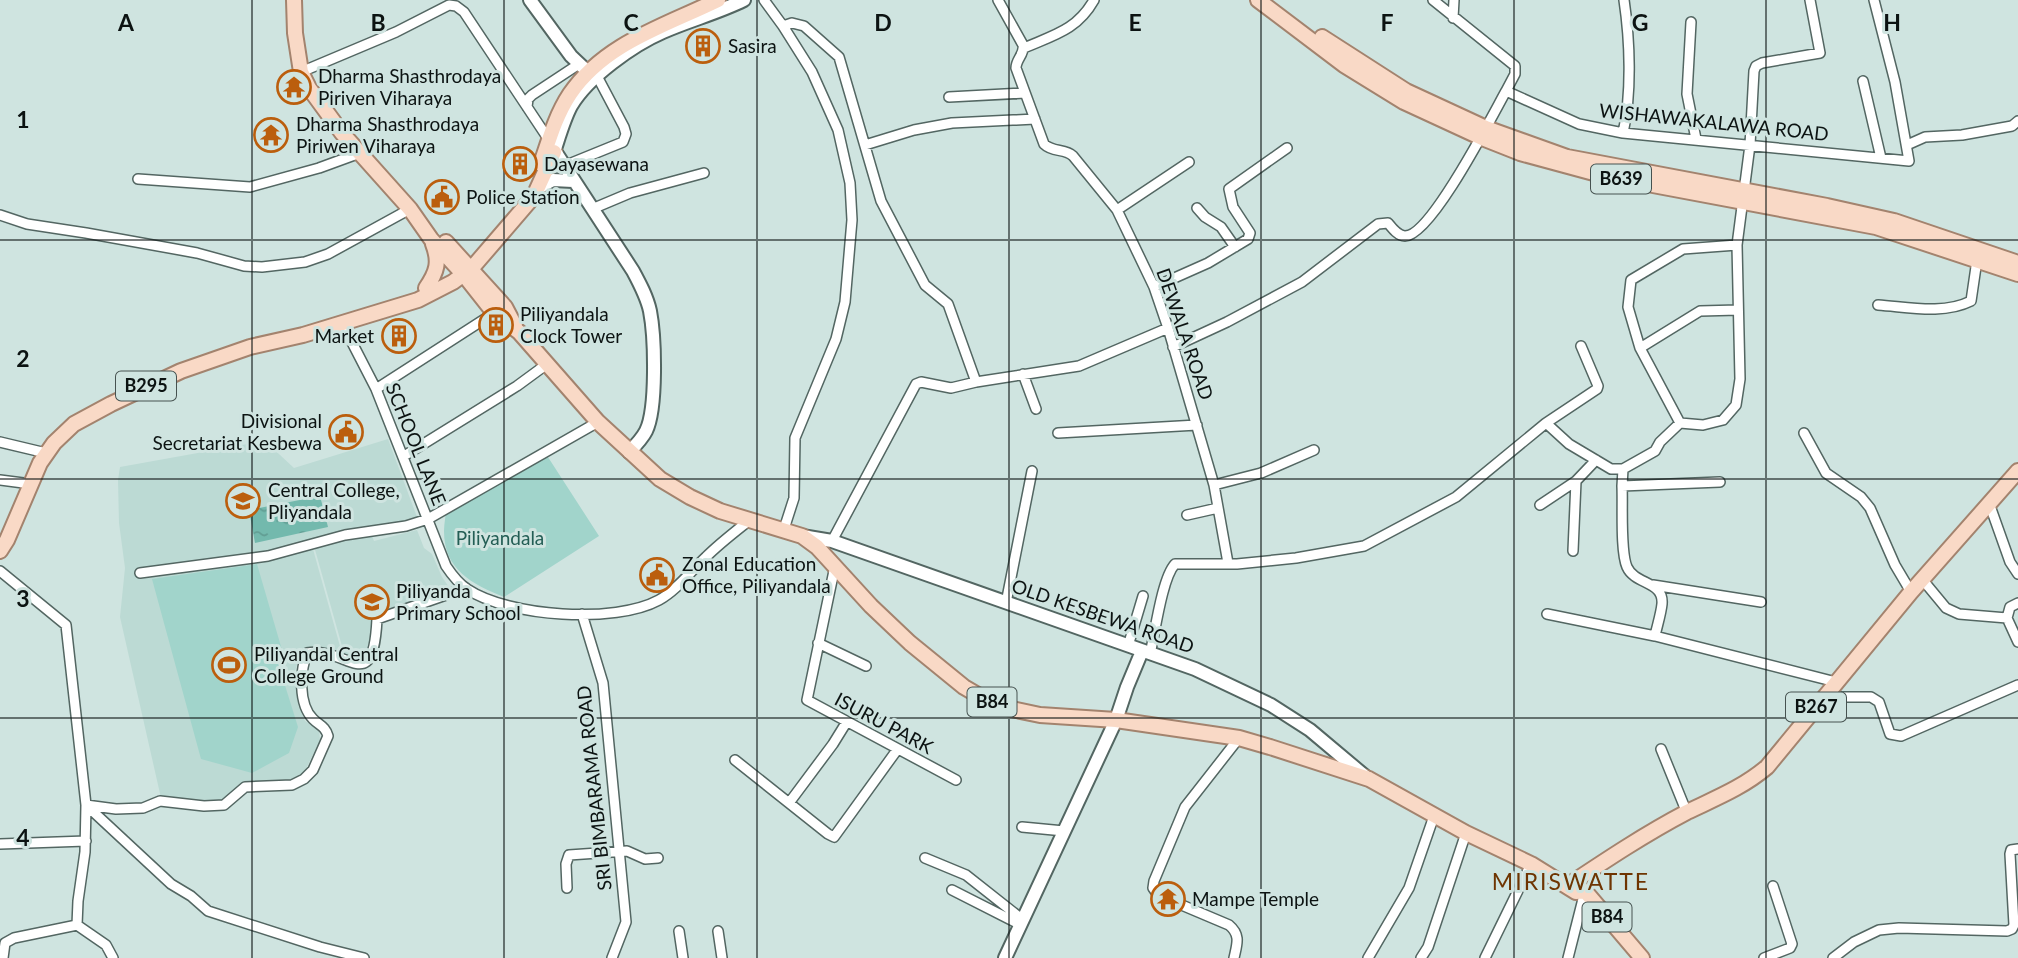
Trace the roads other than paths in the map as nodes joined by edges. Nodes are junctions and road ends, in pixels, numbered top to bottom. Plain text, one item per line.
1 (295, 0) edge
2 (530, 0) edge
3 (718, 0) edge
4 (744, 0) edge
5 (764, 0) edge
6 (998, 0) edge
7 (1094, 0) edge
8 (1258, 0) edge
9 (1274, 0) edge
10 (1433, 0) edge
11 (1454, 0) edge
12 (1624, 0) edge
13 (1810, 0) edge
14 (1874, 0) edge
15 (1454, 18) junction
16 (1691, 22) dead end
17 (783, 26) junction
18 (1024, 48) junction
19 (588, 71) junction
20 (301, 72) junction
21 (1863, 81) dead end
22 (1506, 91) junction
23 (1025, 93) junction
24 (949, 97) dead end
25 (527, 107) junction
26 (1035, 119) junction
27 (2018, 121) edge
28 (1623, 132) junction
29 (1484, 133) junction
30 (1696, 139) junction
31 (865, 145) junction
32 (1750, 145) junction
33 (1907, 145) junction
34 (552, 146) junction
35 (1287, 148) dead end
36 (360, 153) junction
37 (1881, 158) junction
38 (1189, 162) dead end
39 (564, 166) junction
40 (704, 173) dead end
41 (138, 179) dead end
42 (573, 180) junction
43 (538, 188) junction
44 (1742, 195) junction
45 (1197, 208) dead end
46 (592, 209) junction
47 (1117, 210) junction
48 (412, 211) junction
49 (0, 215) edge
50 (430, 239) junction
51 (1737, 246) junction
52 (1235, 247) junction
53 (1977, 260) junction
54 (2018, 263) edge
55 (465, 268) junction
56 (2018, 274) edge
57 (1154, 287) junction
58 (426, 288) junction
59 (1878, 305) dead end
60 (1738, 310) junction
61 (494, 313) junction
62 (365, 316) junction
63 (342, 323) junction
64 (1168, 328) junction
65 (519, 332) junction
66 (1581, 346) dead end
67 (1173, 347) junction
68 (1640, 348) junction
69 (547, 364) junction
70 (1023, 374) junction
71 (976, 382) junction
72 (376, 389) junction
73 (1036, 409) dead end
74 (598, 422) junction
75 (1546, 423) junction
76 (1680, 423) junction
77 (1197, 425) junction
78 (1058, 433) dead end
79 (1804, 433) dead end
80 (0, 442) edge
81 (1314, 450) dead end
82 (629, 452) junction
83 (46, 453) junction
84 (404, 456) junction
85 (1596, 460) junction
86 (1623, 469) junction
87 (1032, 471) dead end
88 (2018, 471) edge
89 (0, 480) edge
90 (1576, 481) junction
91 (1720, 482) dead end
92 (31, 484) junction
93 (1214, 485) junction
94 (1622, 485) junction
95 (1989, 503) junction
96 (1540, 505) dead end
97 (1218, 508) junction
98 (1187, 515) dead end
99 (428, 519) junction
100 (751, 519) junction
101 (784, 529) junction
102 (802, 536) junction
103 (832, 541) junction
104 (0, 551) edge
105 (1573, 551) dead end
106 (1228, 563) junction
107 (835, 566) junction
108 (0, 571) edge
109 (140, 573) dead end
110 (2018, 574) edge
111 (1922, 579) junction
112 (1653, 584) junction
113 (466, 588) junction
114 (1911, 592) junction
115 (1143, 596) dead end
116 (1761, 602) dead end
117 (1006, 603) junction
118 (2018, 603) edge
119 (582, 614) junction
120 (1547, 614) dead end
121 (2007, 618) junction
122 (1655, 636) junction
123 (2018, 642) edge
124 (817, 643) junction
125 (1128, 646) junction
126 (1146, 653) junction
127 (866, 666) dead end
128 (1836, 682) junction
129 (2018, 685) edge
130 (1824, 697) junction
131 (1116, 720) junction
132 (846, 723) junction
133 (1239, 738) junction
134 (1661, 749) dead end
135 (897, 750) junction
136 (735, 760) dead end
137 (1369, 779) junction
138 (956, 780) dead end
139 (789, 803) junction
140 (86, 805) junction
141 (1687, 813) junction
142 (1434, 816) junction
143 (1022, 827) dead end
144 (1064, 831) junction
145 (1466, 833) junction
146 (86, 841) junction
147 (0, 844) edge
148 (2018, 849) edge
149 (619, 851) junction
150 (659, 858) dead end
151 (925, 858) dead end
152 (1531, 864) junction
153 (1567, 886) junction
154 (1773, 886) dead end
155 (567, 888) dead end
156 (951, 890) dead end
157 (1586, 891) junction
158 (1022, 922) junction
159 (77, 925) junction
160 (679, 930) dead end
161 (718, 931) dead end
162 (3, 958) edge
163 (113, 958) edge
164 (364, 958) edge
165 (612, 958) edge
166 (683, 958) edge
167 (722, 958) edge
168 (1005, 958) edge
169 (1234, 958) edge
170 (1368, 958) edge
171 (1421, 958) edge
172 (1485, 958) edge
173 (1568, 958) edge
174 (1642, 958) edge
175 (1764, 958) edge
176 (1833, 958) edge

1 - 20 main road, B84
2 - 19 street
3 - 19 main road
4 - 19 street
5 - 17 street
6 - 18 street
7 - 18 street
8 - 29 main road, B639
9 - 29 main road, B639
10 - 15 street
11 - 15 street
12 - 28 street
13 - 32 street
14 - 33 street
15 - 22 street
16 - 30 street
17 - 31 street
17 - 101 street
18 - 23 street, DEWALA ROAD
19 - 25 street
19 - 34 main road
19 - 39 street
20 - 25 street
20 - 36 main road, B84
21 - 37 street
22 - 28 street, WISHAWAKALAWA ROAD
22 - 29 street
23 - 24 street
23 - 26 street, DEWALA ROAD
25 - 34 street
26 - 31 street
26 - 47 street, DEWALA ROAD
27 - 33 street
28 - 30 street, WISHAWAKALAWA ROAD
29 - 44 main road, B639
29 - 67 street
30 - 32 street, WISHAWAKALAWA ROAD
31 - 71 street
32 - 37 street, WISHAWAKALAWA ROAD
32 - 44 street
33 - 37 street, WISHAWAKALAWA ROAD
34 - 39 street
34 - 43 main road
34 - 55 main road
35 - 52 street
36 - 41 street
36 - 48 main road, B84
38 - 47 street
39 - 42 street
40 - 46 street
42 - 43 street
42 - 46 street
43 - 55 main road
44 - 51 street
44 - 53 main road, B639
44 - 54 main road, B639
45 - 52 street
46 - 82 street
47 - 57 street, DEWALA ROAD
48 - 49 street
48 - 50 main road, B84
48 - 55 main road, B84
50 - 55 main road, B84
50 - 58 main road
51 - 60 street
51 - 68 street
52 - 57 street
53 - 56 main road, B639
53 - 59 street
55 - 58 main road, B295
55 - 61 main road, B84
55 - 62 main road, B295
55 - 65 main road, B84
57 - 64 street, DEWALA ROAD
58 - 62 main road, B295
60 - 68 street
60 - 76 street
61 - 65 main road, B84
61 - 72 street
62 - 63 main road, B295
63 - 72 street, SCHOOL LANE
63 - 83 main road, B295
64 - 67 street, DEWALA ROAD
64 - 70 street
65 - 69 main road, B84
66 - 75 street
67 - 77 street, DEWALA ROAD
68 - 76 street
69 - 74 main road, B84
69 - 84 street
70 - 71 street
70 - 73 street
71 - 103 street
72 - 84 street, SCHOOL LANE
74 - 82 main road, B84
74 - 99 street
75 - 85 street
75 - 106 street
76 - 86 street
77 - 78 street
77 - 93 street, DEWALA ROAD
79 - 114 street
80 - 83 street
81 - 93 street
82 - 100 main road, B84
83 - 92 main road, B295
84 - 99 street, SCHOOL LANE
85 - 86 street
85 - 90 street
86 - 94 street
87 - 117 street
88 - 95 main road, B267
89 - 92 street
90 - 96 street
90 - 105 street
91 - 94 street
92 - 104 main road, B295
93 - 97 street, DEWALA ROAD
94 - 112 street
95 - 110 street
95 - 111 main road, B267
97 - 98 street
97 - 106 street, DEWALA ROAD
99 - 109 street
99 - 113 street, SCHOOL LANE
100 - 101 main road, B84
100 - 119 street, SCHOOL LANE
101 - 102 main road, B84
102 - 103 street, OLD KESBEWA ROAD
102 - 107 main road, B84
103 - 117 street, OLD KESBEWA ROAD
106 - 126 street
107 - 124 street, ISURU PARK
107 - 131 main road, B84
108 - 140 street
111 - 114 main road, B267
111 - 121 street
112 - 116 street
112 - 122 street
113 - 119 street, SCHOOL LANE
113 - 140 street
114 - 128 main road, B267
115 - 125 street
117 - 125 street, OLD KESBEWA ROAD
118 - 121 street
119 - 149 street, SRI BIMBARAMA ROAD
120 - 122 street
121 - 123 street
122 - 128 street
124 - 127 street
124 - 132 street, ISURU PARK
125 - 126 street, OLD KESBEWA ROAD
126 - 131 street
126 - 137 street, OLD KESBEWA ROAD
128 - 130 main road, B267
129 - 130 street
130 - 141 main road, B267
131 - 133 main road, B84
131 - 144 street
132 - 135 street, ISURU PARK
132 - 139 street
133 - 137 main road, B84
133 - 169 street
134 - 141 street
135 - 138 street, ISURU PARK
135 - 139 street
136 - 139 street
137 - 142 main road, B84
140 - 146 street
140 - 164 street
141 - 153 main road, B267
142 - 145 main road, B84
142 - 170 street
143 - 144 street
144 - 158 street
145 - 152 main road, B84
145 - 171 street
146 - 147 street
146 - 159 street
148 - 176 street
149 - 150 street
149 - 155 street
149 - 165 street, SRI BIMBARAMA ROAD
151 - 158 street
152 - 153 main road, B84
152 - 172 street
153 - 157 main road, B84
154 - 175 street
156 - 158 street
157 - 173 street
157 - 174 main road, B84
158 - 168 street
159 - 162 street
159 - 163 street
160 - 166 street
161 - 167 street

